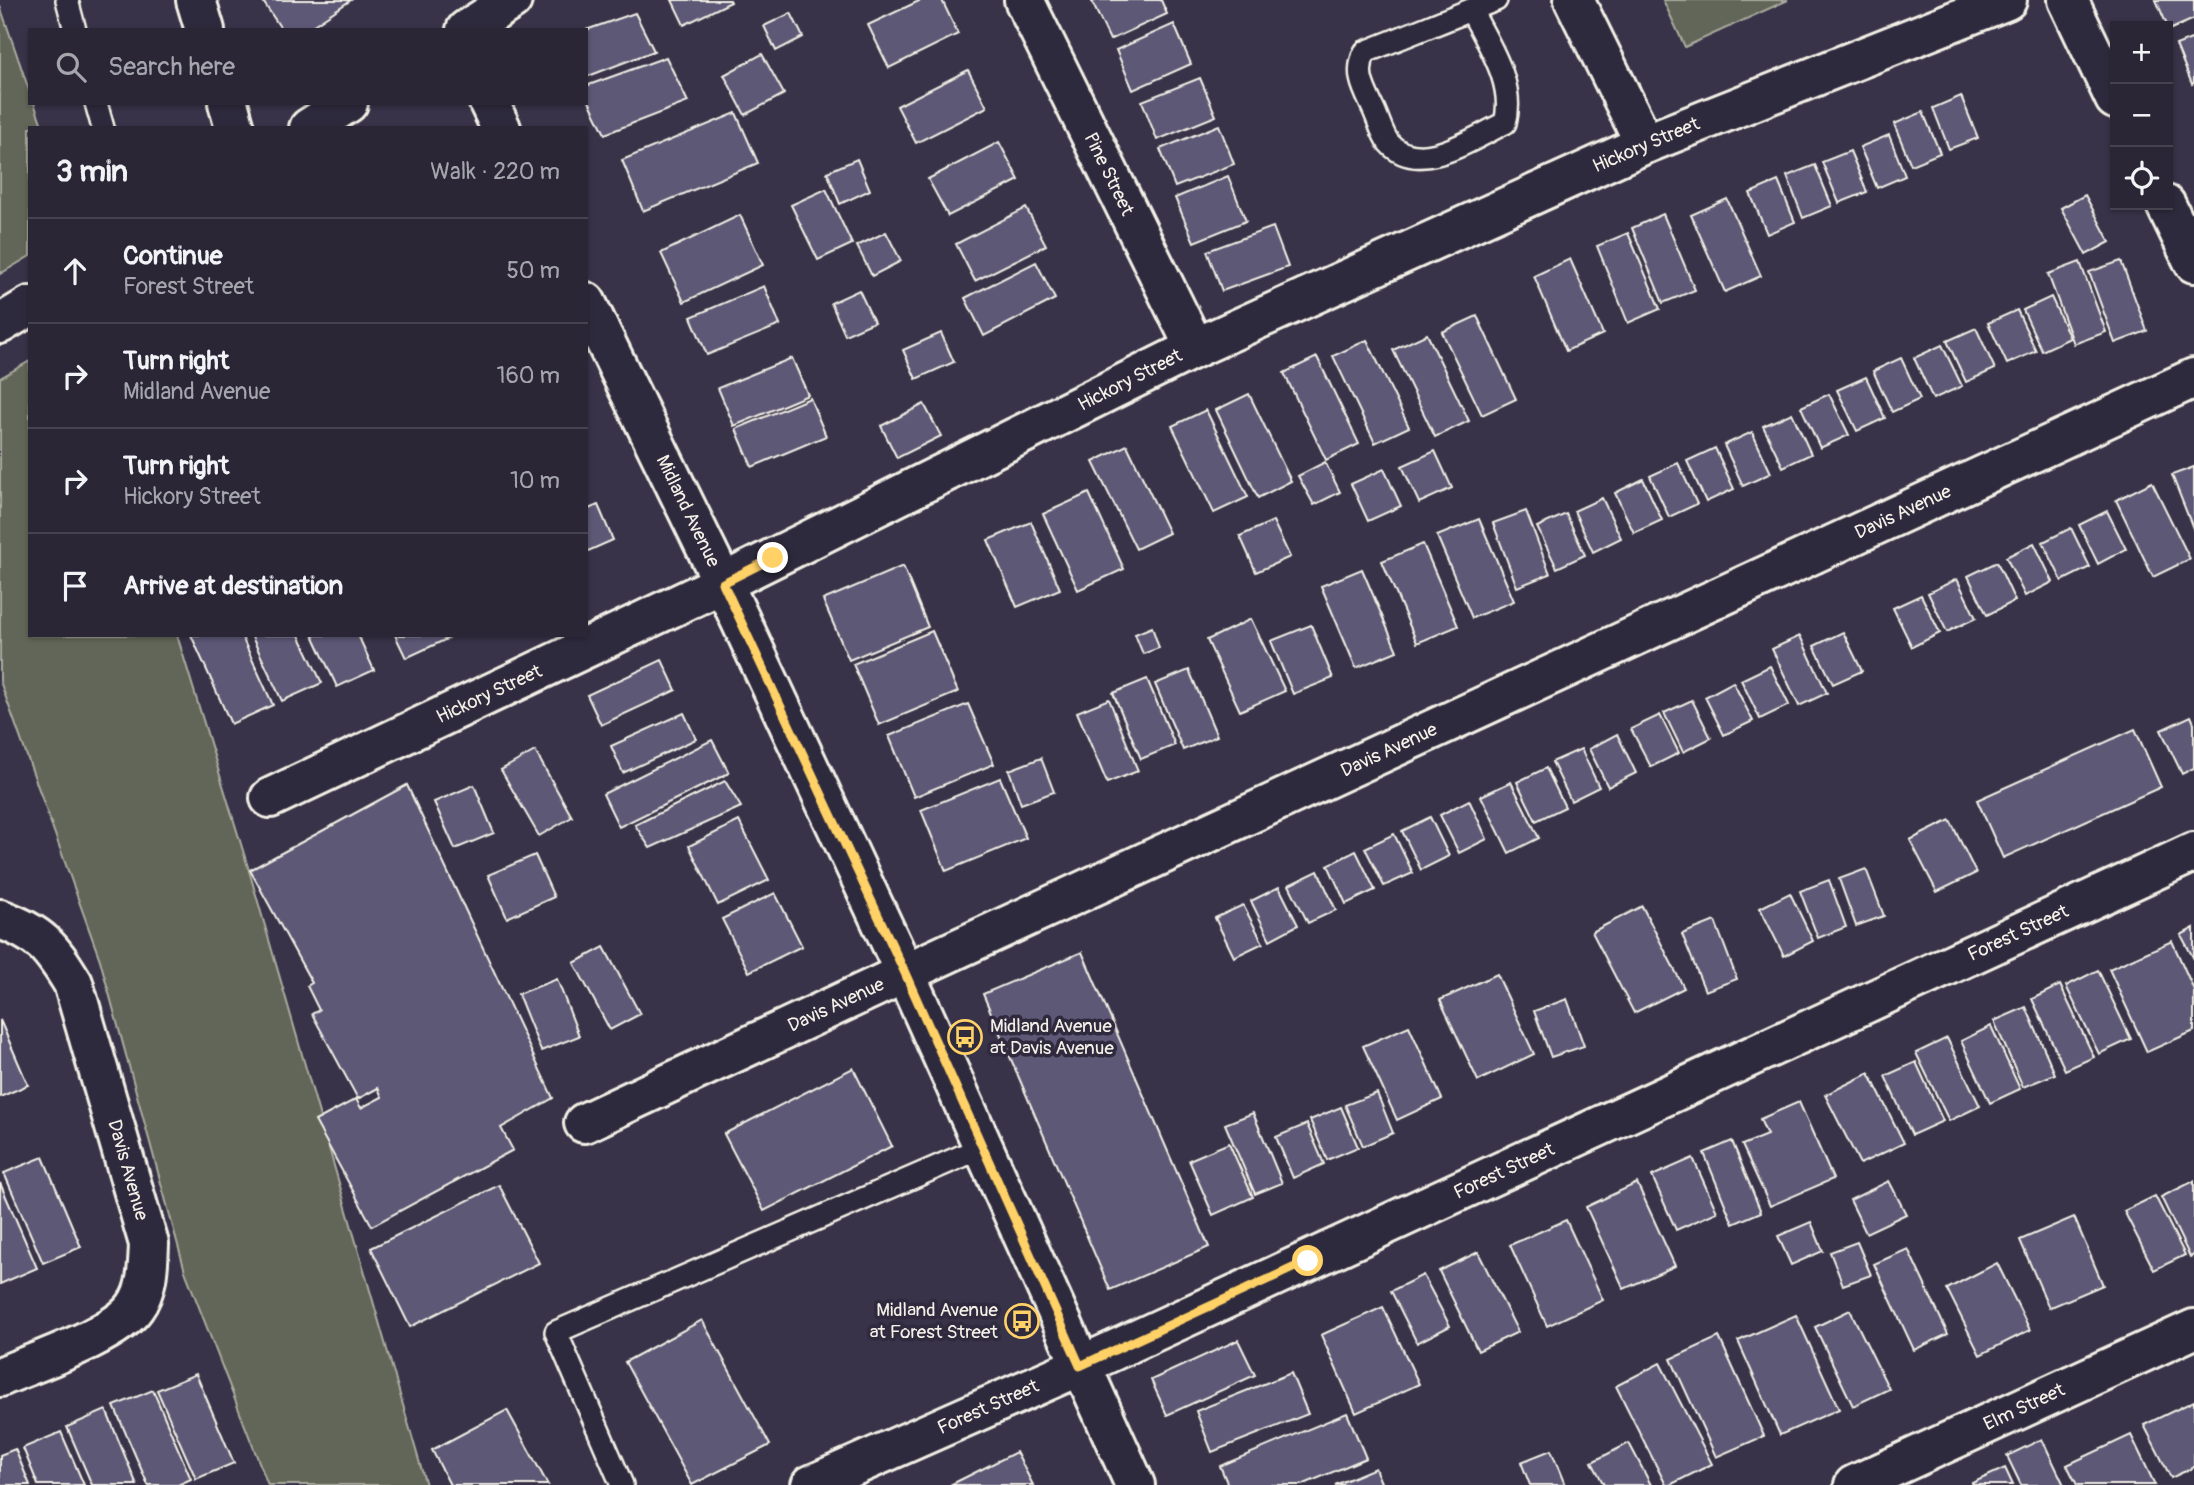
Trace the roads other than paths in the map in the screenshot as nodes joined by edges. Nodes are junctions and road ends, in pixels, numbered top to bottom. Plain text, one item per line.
1 (67, 0) edge
2 (196, 0) edge
3 (512, 0) edge
4 (1024, 0) edge
5 (1496, 0) edge
6 (1574, 0) edge
7 (2007, 0) edge
8 (2068, 0) edge
9 (1471, 10) junction
10 (74, 28) edge
11 (204, 28) edge
12 (469, 28) edge
13 (2110, 88) edge
14 (97, 105) edge
15 (229, 105) edge
16 (345, 105) edge
17 (490, 105) edge
18 (102, 126) edge
19 (234, 126) edge
20 (312, 126) edge
21 (500, 126) edge
22 (1645, 144) junction
23 (2168, 210) edge
24 (2194, 263) edge
25 (588, 306) edge
26 (28, 307) edge
27 (0, 324) edge
28 (1195, 348) junction
29 (2194, 378) edge
30 (723, 583) junction
31 (270, 798) dead end
32 (2194, 852) edge
33 (0, 919) edge
34 (905, 973) junction
35 (584, 1123) dead end
36 (982, 1147) junction
37 (2194, 1329) edge
38 (1080, 1366) junction
39 (0, 1377) edge
40 (622, 1485) edge
41 (811, 1485) edge
42 (1135, 1485) edge
43 (1854, 1485) edge

1 - 10 lane
2 - 11 street
3 - 12 street
4 - 28 street, Pine Street
5 - 9 lane
6 - 22 street
7 - 22 street, Hickory Street
8 - 13 street
9 - 9 lane
14 - 18 lane
15 - 19 street
16 - 20 street
17 - 21 street
22 - 28 street, Hickory Street
23 - 24 street
25 - 30 street, Midland Avenue
26 - 27 street
28 - 30 street, Hickory Street
29 - 34 street, Davis Avenue
30 - 31 street, Hickory Street
30 - 34 street, Midland Avenue
32 - 38 street, Forest Street
33 - 39 street, Davis Avenue
34 - 35 street, Davis Avenue
34 - 36 street, Midland Avenue
36 - 38 street, Midland Avenue
36 - 40 lane
37 - 43 street, Elm Street
38 - 41 street, Forest Street
38 - 42 street, Midland Avenue

